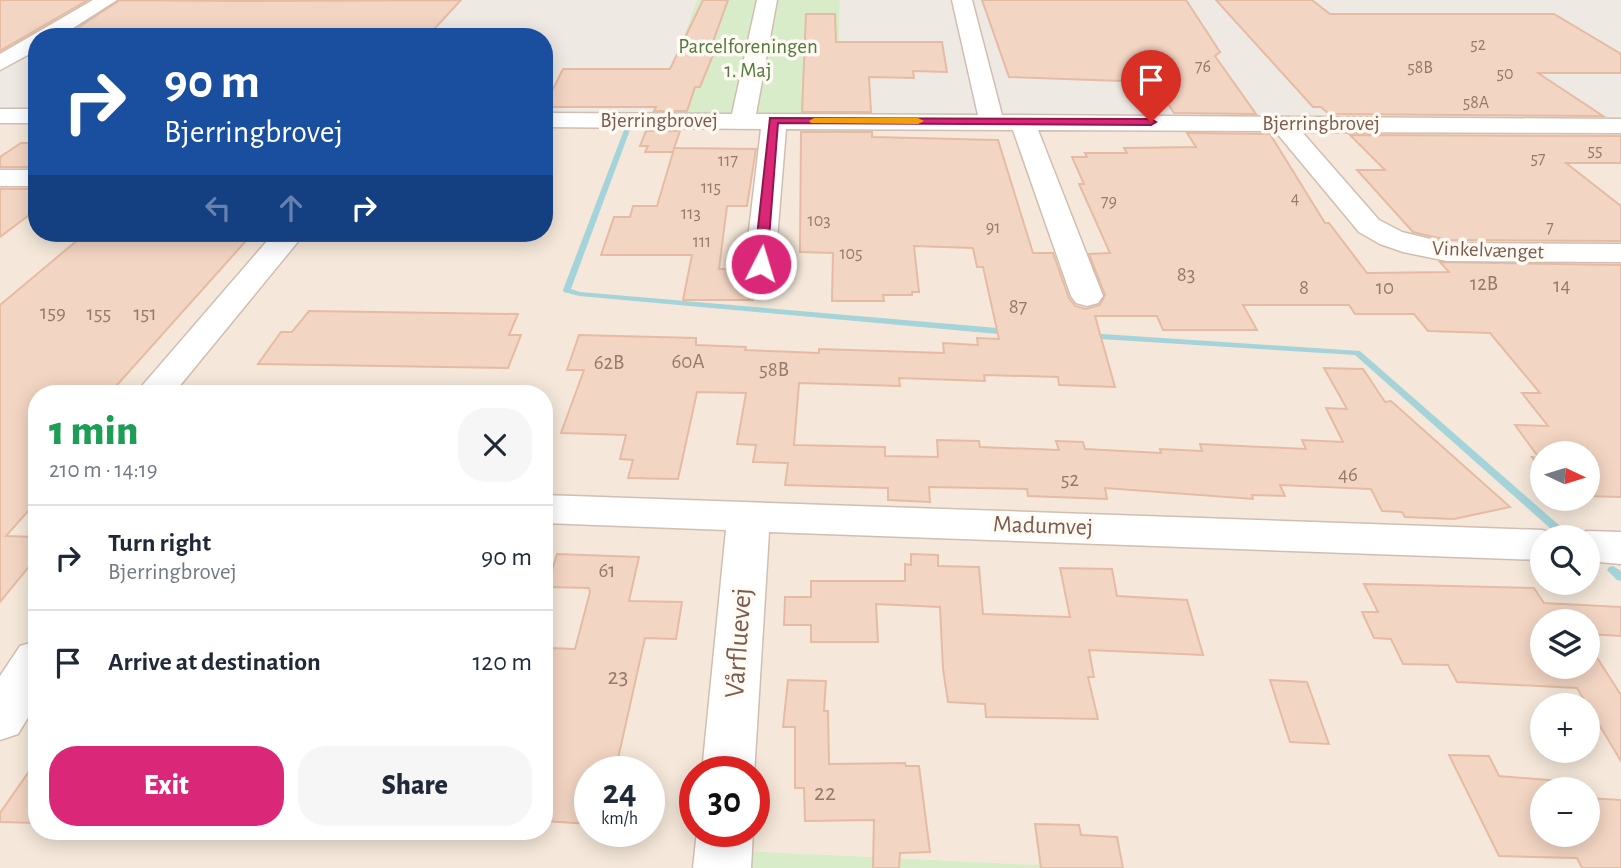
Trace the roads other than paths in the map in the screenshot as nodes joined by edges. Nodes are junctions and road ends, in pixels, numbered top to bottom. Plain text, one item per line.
1 (107, 0) edge
2 (767, 0) edge
3 (962, 0) edge
4 (59, 28) edge
5 (28, 46) edge
6 (0, 63) edge
7 (0, 116) edge
8 (28, 116) edge
9 (553, 120) edge
10 (743, 120) junction
11 (774, 120) junction
12 (1022, 121) junction
13 (992, 122) junction
14 (1281, 123) junction
15 (1621, 126) edge
16 (0, 177) edge
17 (28, 178) edge
18 (282, 242) edge
19 (1621, 253) edge
20 (761, 264) dead end
21 (1087, 296) dead end
22 (161, 385) edge
23 (553, 509) edge
24 (749, 515) junction
25 (1530, 545) edge
26 (1600, 547) edge
27 (1621, 548) edge
28 (28, 674) edge
29 (0, 719) edge
30 (730, 756) edge
31 (724, 847) edge
32 (722, 868) edge

1 - 4 street
2 - 10 street
3 - 13 street
5 - 6 street
7 - 8 street
9 - 10 street, Bjerringbrovej
10 - 11 street, Bjerringbrovej
11 - 13 street, Bjerringbrovej
11 - 20 street
12 - 13 street, Bjerringbrovej
12 - 14 street, Bjerringbrovej
12 - 21 street
14 - 15 street, Bjerringbrovej
14 - 19 street, Vinkelvænget
16 - 17 street
18 - 22 street
23 - 24 street, Madumvej
24 - 25 street, Madumvej
24 - 30 street, Vårfluevej
26 - 27 street
28 - 29 street
31 - 32 street

